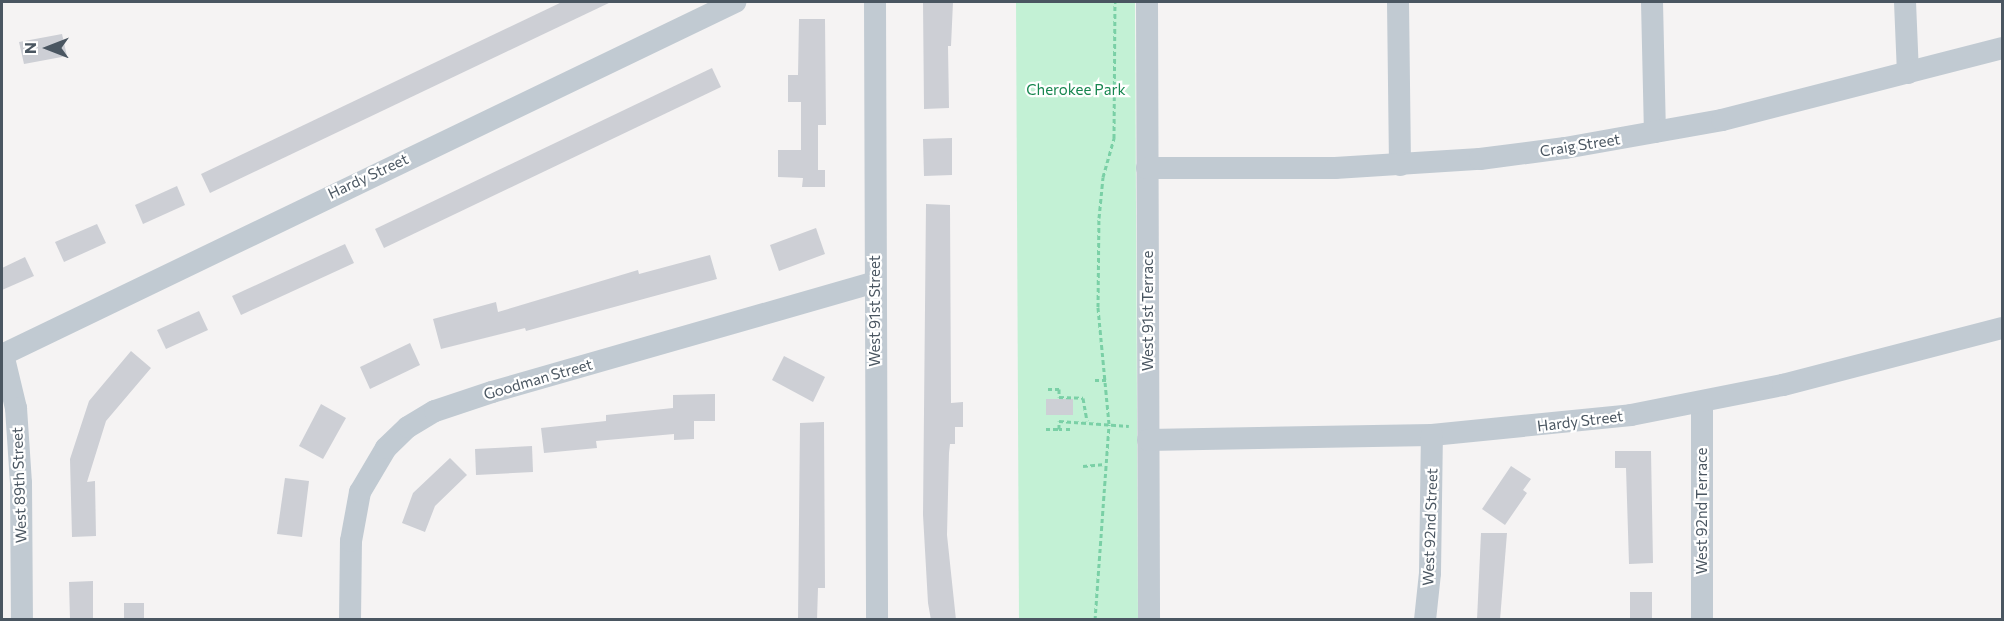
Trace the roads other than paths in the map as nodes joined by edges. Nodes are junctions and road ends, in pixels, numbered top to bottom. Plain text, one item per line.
1 (735, 2) edge
2 (874, 2) edge
3 (1147, 2) edge
4 (1398, 2) edge
5 (1652, 2) edge
6 (1905, 2) edge
7 (2002, 48) edge
8 (1908, 73) junction
9 (1655, 132) junction
10 (1400, 165) junction
11 (1147, 168) junction
12 (875, 282) junction
13 (2002, 328) edge
14 (2, 354) edge
15 (1701, 402) junction
16 (1432, 435) junction
17 (1148, 440) junction
18 (22, 620) edge
19 (350, 620) edge
20 (877, 620) edge
21 (1149, 620) edge
22 (1425, 620) edge
23 (1702, 620) edge

1 - 14 street, Hardy Street
2 - 12 street, West 91st Street
3 - 11 street, West 91st Terrace
4 - 10 street
5 - 9 street
6 - 8 street
7 - 8 street, Craig Street
8 - 9 street, Craig Street
9 - 10 street, Craig Street
10 - 11 street, Craig Street
11 - 17 street, West 91st Terrace
12 - 19 street, Goodman Street
12 - 20 street, West 91st Street
13 - 15 street, Hardy Street
14 - 18 street, West 89th Street
15 - 16 street, Hardy Street
15 - 23 street, West 92nd Terrace
16 - 17 street, Hardy Street
16 - 22 street, West 92nd Street
17 - 21 street, West 91st Terrace

